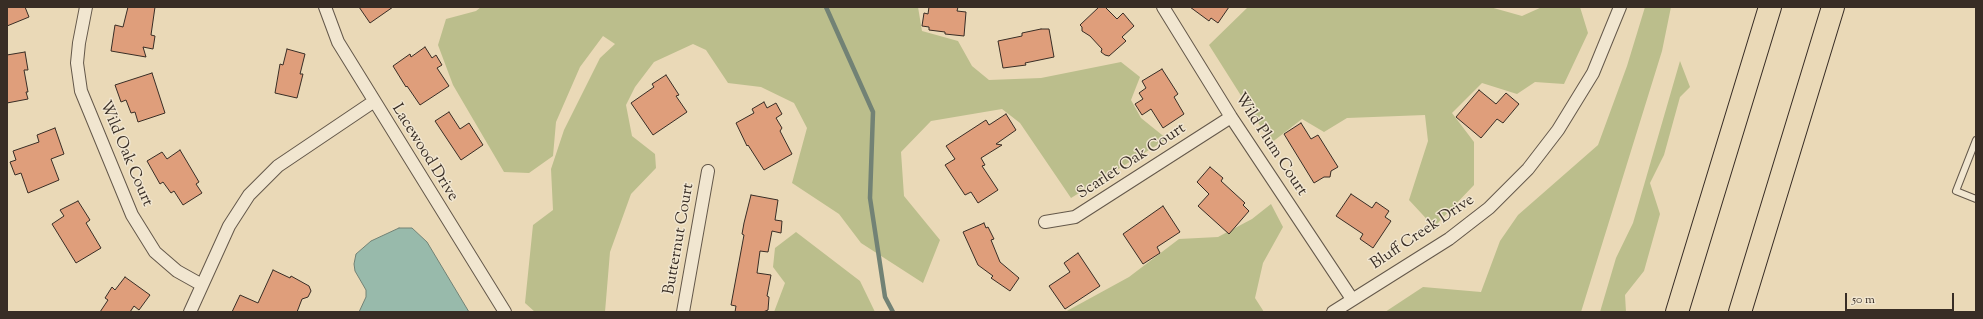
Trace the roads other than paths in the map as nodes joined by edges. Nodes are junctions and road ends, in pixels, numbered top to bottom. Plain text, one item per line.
1 (86, 7) edge
2 (325, 7) edge
3 (1163, 7) edge
4 (1620, 7) edge
5 (1770, 7) edge
6 (1833, 7) edge
7 (374, 102) junction
8 (1231, 117) junction
9 (1976, 140) edge
10 (708, 171) dead end
11 (1976, 199) edge
12 (1045, 222) dead end
13 (202, 286) junction
14 (1352, 299) junction
15 (190, 312) edge
16 (505, 312) edge
17 (683, 312) edge
18 (1333, 312) edge
19 (1677, 312) edge
20 (1740, 312) edge

1 - 13 street, Wild Oak Court
2 - 7 street, Lacewood Drive
3 - 8 street, Wild Plum Court
4 - 14 street, Bluff Creek Drive
5 - 19 highway
6 - 20 highway
7 - 13 street
7 - 16 street, Lacewood Drive
8 - 12 street, Scarlet Oak Court
8 - 14 street, Wild Plum Court
9 - 11 lane
10 - 17 street, Butternut Court
13 - 15 street
14 - 18 street, Bluff Creek Drive

